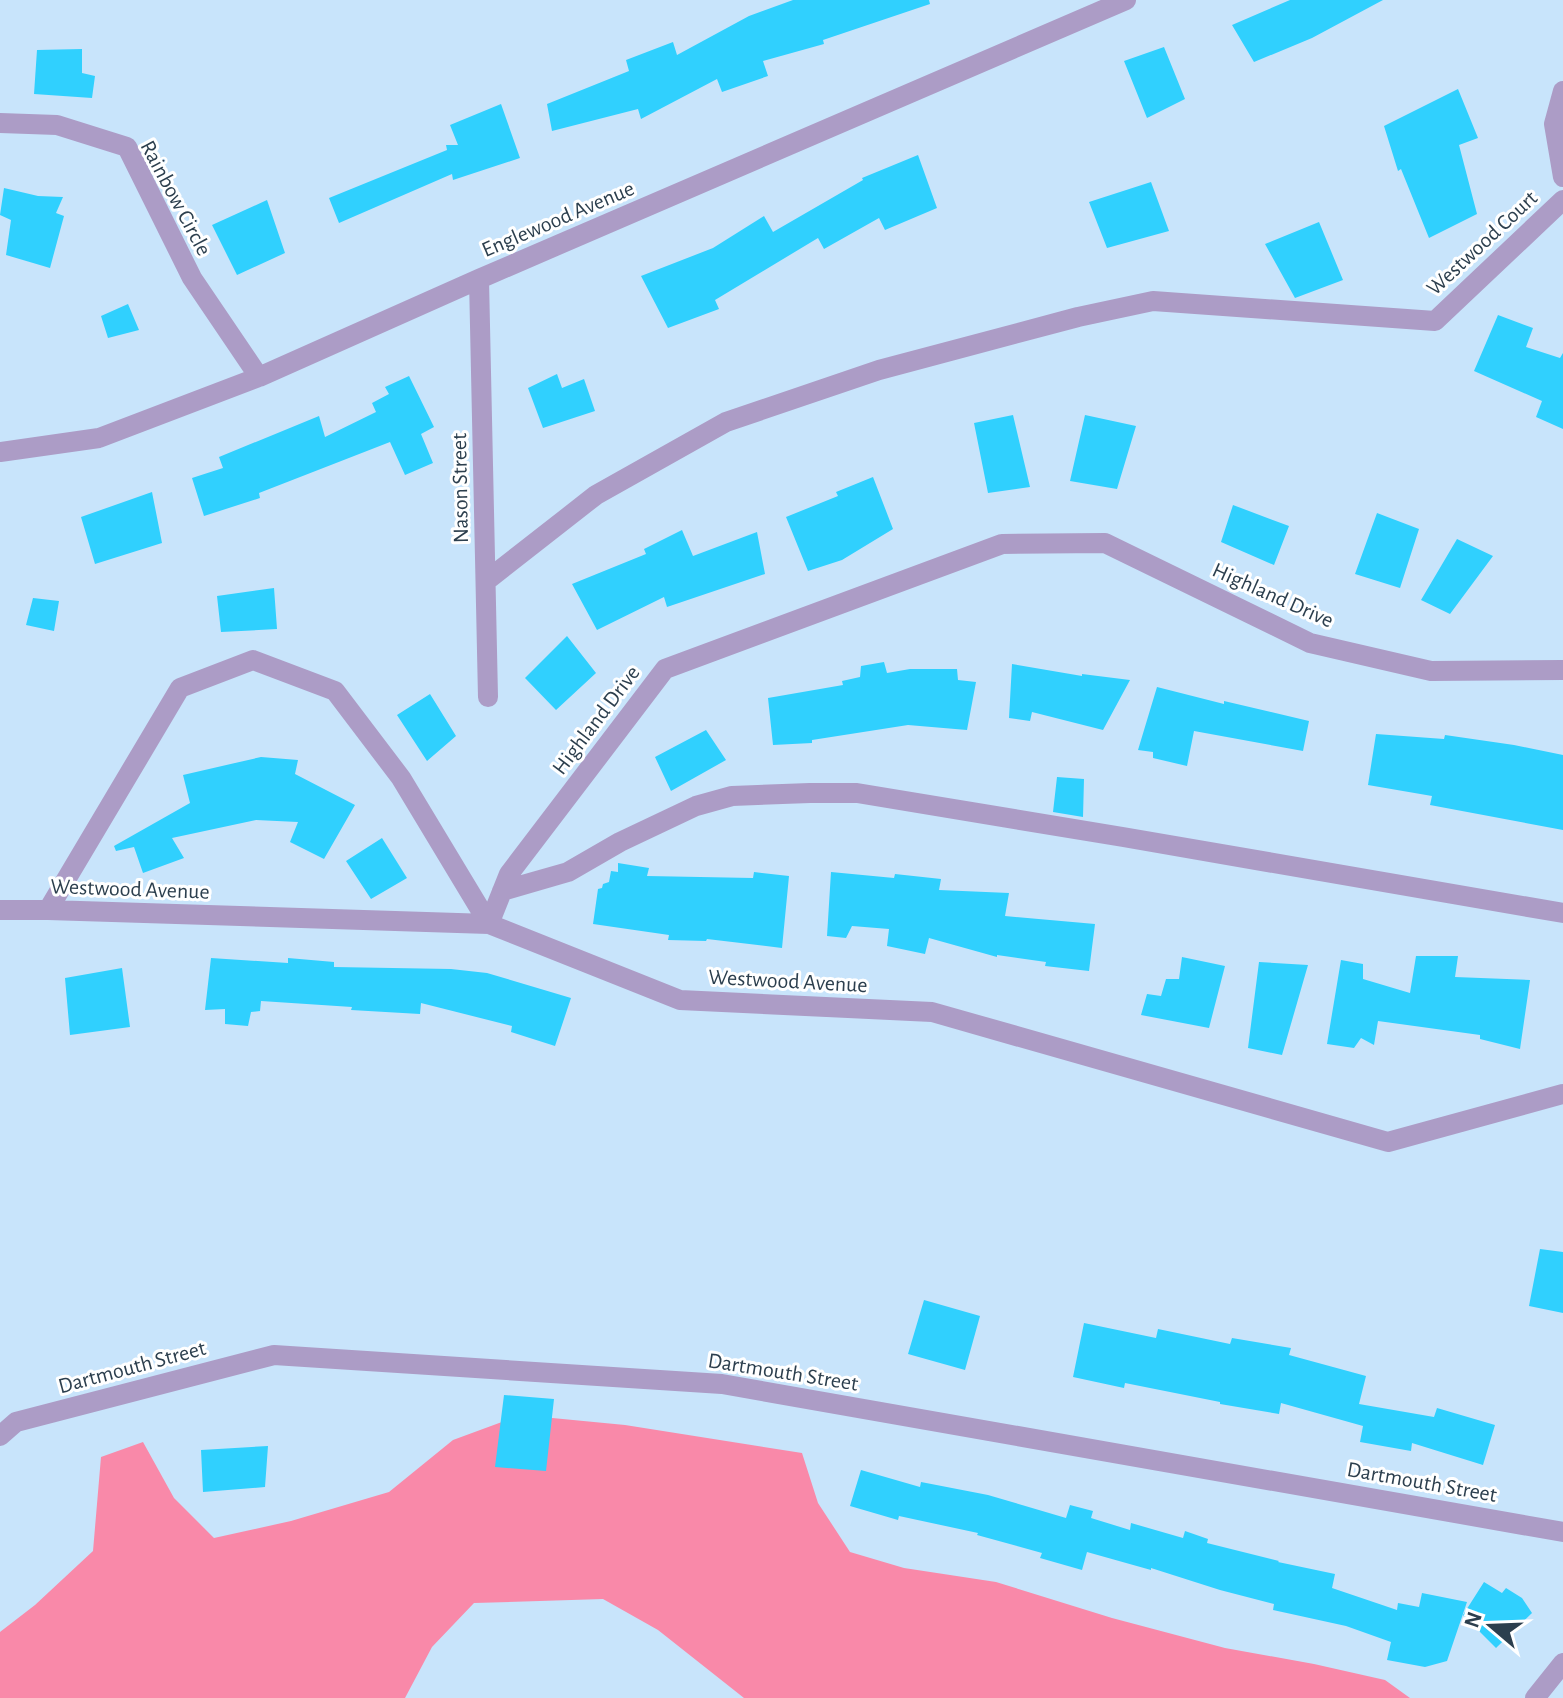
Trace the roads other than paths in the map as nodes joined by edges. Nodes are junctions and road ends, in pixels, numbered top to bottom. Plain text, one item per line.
1 (1126, 0) edge
2 (1563, 91) edge
3 (0, 123) edge
4 (1563, 177) edge
5 (1563, 200) edge
6 (479, 279) junction
7 (259, 377) junction
8 (0, 452) edge
9 (486, 581) junction
10 (1563, 670) edge
11 (488, 697) dead end
12 (502, 891) junction
13 (0, 910) edge
14 (48, 910) junction
15 (1563, 913) edge
16 (489, 924) junction
17 (1563, 1094) edge
18 (5, 1425) edge
19 (1563, 1532) edge
20 (1563, 1663) edge
21 (1535, 1698) edge

1 - 6 street, Englewood Avenue
2 - 4 street
3 - 7 street, Rainbow Circle
5 - 9 street, Westwood Court
6 - 7 street, Englewood Avenue
6 - 9 street, Nason Street
7 - 8 street, Englewood Avenue
9 - 11 street, Nason Street
10 - 12 street, Highland Drive
12 - 15 street
12 - 16 street, Highland Drive
13 - 14 street, Westwood Avenue
14 - 16 street, Westwood Avenue
14 - 16 street
16 - 17 street, Westwood Avenue
18 - 19 street, Dartmouth Street
20 - 21 street

